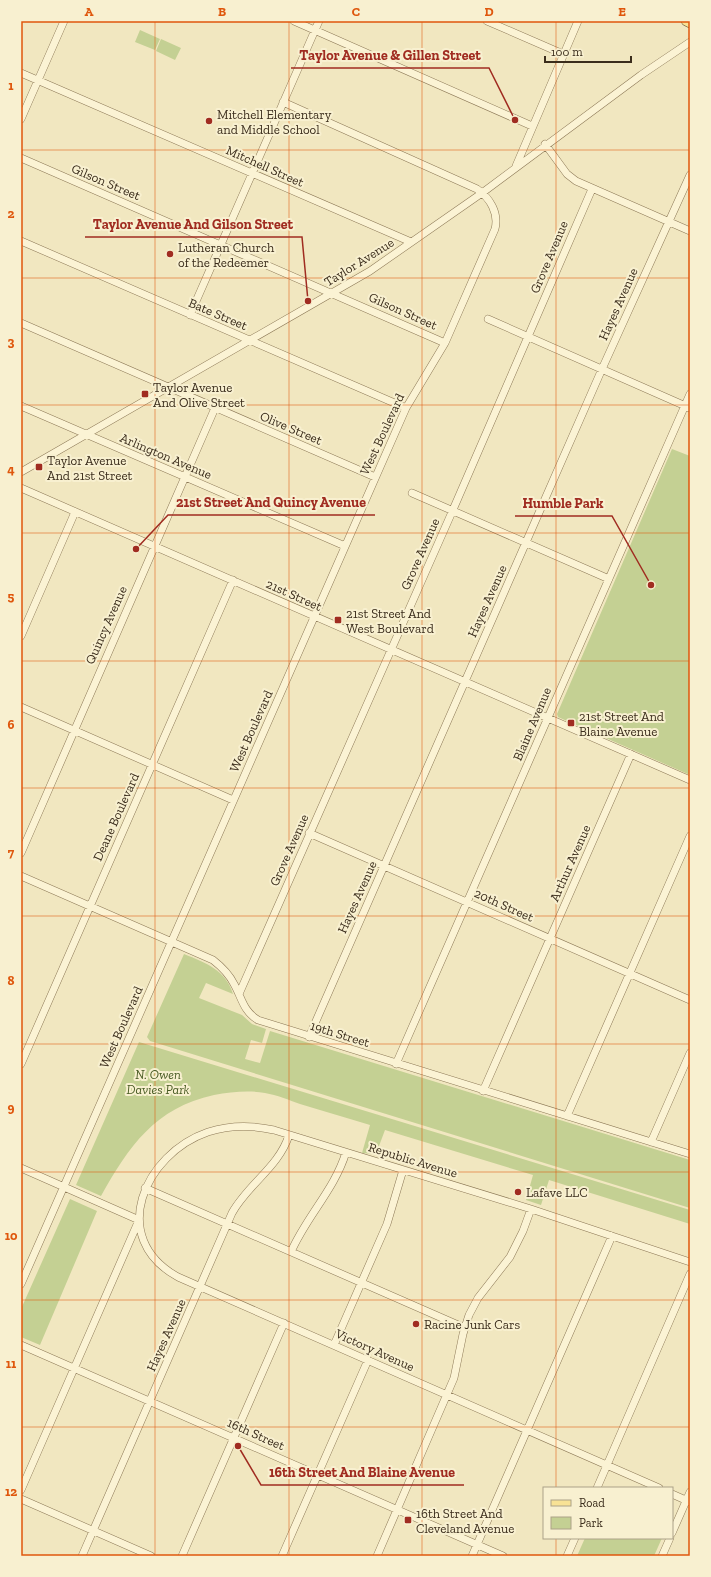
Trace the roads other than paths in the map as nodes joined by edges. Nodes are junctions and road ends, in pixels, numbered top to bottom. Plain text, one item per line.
1 (64, 21) edge
2 (294, 21) edge
3 (319, 21) edge
4 (487, 21) edge
5 (578, 21) edge
6 (686, 21) edge
7 (690, 23) edge
8 (315, 30) junction
9 (690, 42) edge
10 (563, 54) junction
11 (21, 73) edge
12 (38, 80) junction
13 (283, 102) junction
14 (21, 119) edge
15 (532, 126) junction
16 (545, 144) junction
17 (21, 158) edge
18 (515, 168) junction
19 (252, 173) junction
20 (690, 175) edge
21 (592, 189) junction
22 (482, 193) junction
23 (668, 222) junction
24 (690, 231) edge
25 (21, 241) edge
26 (411, 242) junction
27 (221, 245) junction
28 (332, 293) junction
29 (190, 314) junction
30 (488, 319) dead end
31 (21, 323) edge
32 (528, 337) junction
33 (250, 340) junction
34 (445, 343) junction
35 (602, 369) junction
36 (168, 387) junction
37 (690, 394) edge
38 (21, 406) edge
39 (687, 407) edge
40 (215, 408) junction
41 (406, 408) junction
42 (86, 434) junction
43 (21, 472) edge
44 (184, 477) junction
45 (375, 477) junction
46 (21, 488) edge
47 (412, 493) dead end
48 (75, 512) junction
49 (452, 512) junction
50 (526, 543) junction
51 (154, 546) junction
52 (345, 546) junction
53 (608, 579) junction
54 (233, 580) junction
55 (315, 617) junction
56 (21, 636) edge
57 (391, 650) junction
58 (465, 682) junction
59 (21, 707) edge
60 (548, 718) junction
61 (73, 730) junction
62 (631, 754) junction
63 (152, 764) junction
64 (690, 780) edge
65 (233, 800) junction
66 (309, 833) junction
67 (690, 836) edge
68 (21, 853) edge
69 (384, 866) junction
70 (21, 876) edge
71 (467, 902) junction
72 (90, 906) junction
73 (550, 938) junction
74 (171, 942) junction
75 (630, 973) junction
76 (239, 994) junction
77 (690, 1000) edge
78 (309, 1037) junction
79 (690, 1053) edge
80 (21, 1064) edge
81 (396, 1064) junction
82 (483, 1090) junction
83 (567, 1116) junction
84 (289, 1135) junction
85 (651, 1142) junction
86 (346, 1152) junction
87 (690, 1154) edge
88 (21, 1168) edge
89 (404, 1170) junction
90 (64, 1187) junction
91 (145, 1188) junction
92 (531, 1209) junction
93 (139, 1220) junction
94 (227, 1224) junction
95 (612, 1236) junction
96 (291, 1252) junction
97 (690, 1262) edge
98 (690, 1274) edge
99 (361, 1283) junction
100 (21, 1284) edge
101 (200, 1287) junction
102 (284, 1323) junction
103 (464, 1328) junction
104 (21, 1345) edge
105 (334, 1345) junction
106 (368, 1360) junction
107 (75, 1368) junction
108 (448, 1395) junction
109 (150, 1401) junction
110 (527, 1430) junction
111 (234, 1438) junction
112 (607, 1465) junction
113 (318, 1475) junction
114 (597, 1487) edge
115 (657, 1487) edge
116 (21, 1490) edge
117 (690, 1492) edge
118 (673, 1494) edge
119 (21, 1499) edge
120 (688, 1501) edge
121 (397, 1510) junction
122 (93, 1531) junction
123 (673, 1532) edge
124 (575, 1539) edge
125 (670, 1539) edge
126 (477, 1544) junction
127 (82, 1556) edge
128 (151, 1556) edge
129 (182, 1556) edge
130 (282, 1556) edge
131 (377, 1556) edge
132 (472, 1556) edge
133 (503, 1556) edge
134 (567, 1556) edge
135 (662, 1556) edge

1 - 12 street
2 - 8 street
3 - 8 street
4 - 10 street
5 - 10 street
6 - 7 main road
8 - 13 street
8 - 15 street
9 - 16 street, Taylor Avenue
10 - 15 street
11 - 12 street, Mitchell Street
12 - 14 street
12 - 19 street, Mitchell Street
13 - 19 street
13 - 22 street
15 - 18 street
16 - 18 street, Taylor Avenue
16 - 21 street
17 - 27 street, Gilson Street
18 - 22 street, Taylor Avenue
19 - 26 street, Mitchell Street
19 - 27 street
20 - 23 street, Hayes Avenue
21 - 23 street
21 - 32 street, Grove Avenue
22 - 26 street, Taylor Avenue
22 - 34 street, West Boulevard
23 - 24 street
23 - 35 street, Hayes Avenue
25 - 29 street, Bate Street
26 - 28 street, Taylor Avenue
27 - 28 street, Gilson Street
27 - 29 street
28 - 33 street, Taylor Avenue
28 - 34 street, Gilson Street
29 - 33 street, Bate Street
30 - 32 street
31 - 36 street, Olive Street
32 - 35 street
32 - 49 street, Grove Avenue
33 - 36 street, Taylor Avenue
33 - 41 street, Bate Street
34 - 41 street, West Boulevard
35 - 39 street
35 - 50 street, Hayes Avenue
36 - 40 street, Olive Street
36 - 42 street, Taylor Avenue
37 - 39 street, Blaine Avenue
38 - 42 street, Arlington Avenue
39 - 53 street, Blaine Avenue
40 - 44 street, Quincy Avenue
40 - 45 street, Olive Street
41 - 45 street, West Boulevard
42 - 43 street, Taylor Avenue
42 - 44 street, Arlington Avenue
44 - 51 street, Quincy Avenue
44 - 52 street, Arlington Avenue
45 - 52 street, West Boulevard
46 - 48 street, 21st Street
47 - 49 street
48 - 51 street, 21st Street
48 - 56 street
49 - 50 street
49 - 57 street, Grove Avenue
50 - 53 street
50 - 58 street, Hayes Avenue
51 - 54 street, 21st Street
51 - 61 street, Quincy Avenue
52 - 55 street, West Boulevard
53 - 60 street, Blaine Avenue
54 - 55 street, 21st Street
54 - 63 street, Deane Boulevard
55 - 57 street, 21st Street
55 - 65 street, West Boulevard
57 - 58 street, 21st Street
57 - 66 street, Grove Avenue
58 - 60 street, 21st Street
58 - 69 street, Hayes Avenue
59 - 61 street
60 - 62 street, 21st Street
60 - 71 street, Blaine Avenue
61 - 63 street
61 - 68 street, Quincy Avenue
62 - 64 street, 21st Street
62 - 73 street, Arthur Avenue
63 - 65 street
63 - 72 street, Deane Boulevard
65 - 74 street, West Boulevard
66 - 69 street, 20th Street
66 - 76 street, Grove Avenue
67 - 75 street
69 - 71 street, 20th Street
69 - 78 street, Hayes Avenue
70 - 72 street, 19th Street
71 - 73 street, 20th Street
71 - 81 street, Blaine Avenue
72 - 74 street, 19th Street
72 - 80 street, Deane Boulevard
73 - 75 street, 20th Street
73 - 82 street, Arthur Avenue
74 - 76 street, 19th Street
74 - 90 street, West Boulevard
75 - 77 street, 20th Street
75 - 83 street
76 - 78 street, 19th Street
78 - 81 street, 19th Street
79 - 85 street
81 - 82 street, 19th Street
82 - 83 street, 19th Street
83 - 85 street, 19th Street
84 - 86 street, Republic Avenue
84 - 91 street, Republic Avenue
84 - 94 street, Hayes Avenue
85 - 87 street, 19th Street
86 - 89 street, Republic Avenue
86 - 96 street
88 - 90 street
89 - 92 street, Republic Avenue
89 - 99 street
90 - 93 street
90 - 100 street, West Boulevard
91 - 93 street, Victory Avenue
91 - 94 street
92 - 95 street, Republic Avenue
92 - 103 street
93 - 101 street, Victory Avenue
93 - 107 street
94 - 96 street
94 - 101 street, Hayes Avenue
95 - 97 street, Republic Avenue
95 - 110 street
96 - 99 street
98 - 112 street
99 - 103 street
99 - 105 street
101 - 102 street, Victory Avenue
101 - 109 street, Hayes Avenue
102 - 105 street, Victory Avenue
102 - 111 street
103 - 108 street
104 - 107 street, 16th Street
105 - 106 street, Victory Avenue
106 - 108 street, Victory Avenue
106 - 113 street
107 - 109 street, 16th Street
107 - 116 street
108 - 110 street, Victory Avenue
108 - 121 street
109 - 111 street, 16th Street
109 - 122 street, Hayes Avenue
110 - 112 street, Victory Avenue
110 - 126 street
111 - 113 street, 16th Street
111 - 129 street
112 - 114 street
112 - 115 street, Victory Avenue
113 - 121 street, 16th Street
113 - 130 street
117 - 120 street
118 - 120 street
119 - 122 street
120 - 123 street
121 - 126 street, 16th Street
121 - 131 street
122 - 127 street, Hayes Avenue
122 - 128 street
124 - 134 street
125 - 135 street
126 - 132 street
126 - 133 street, 16th Street

